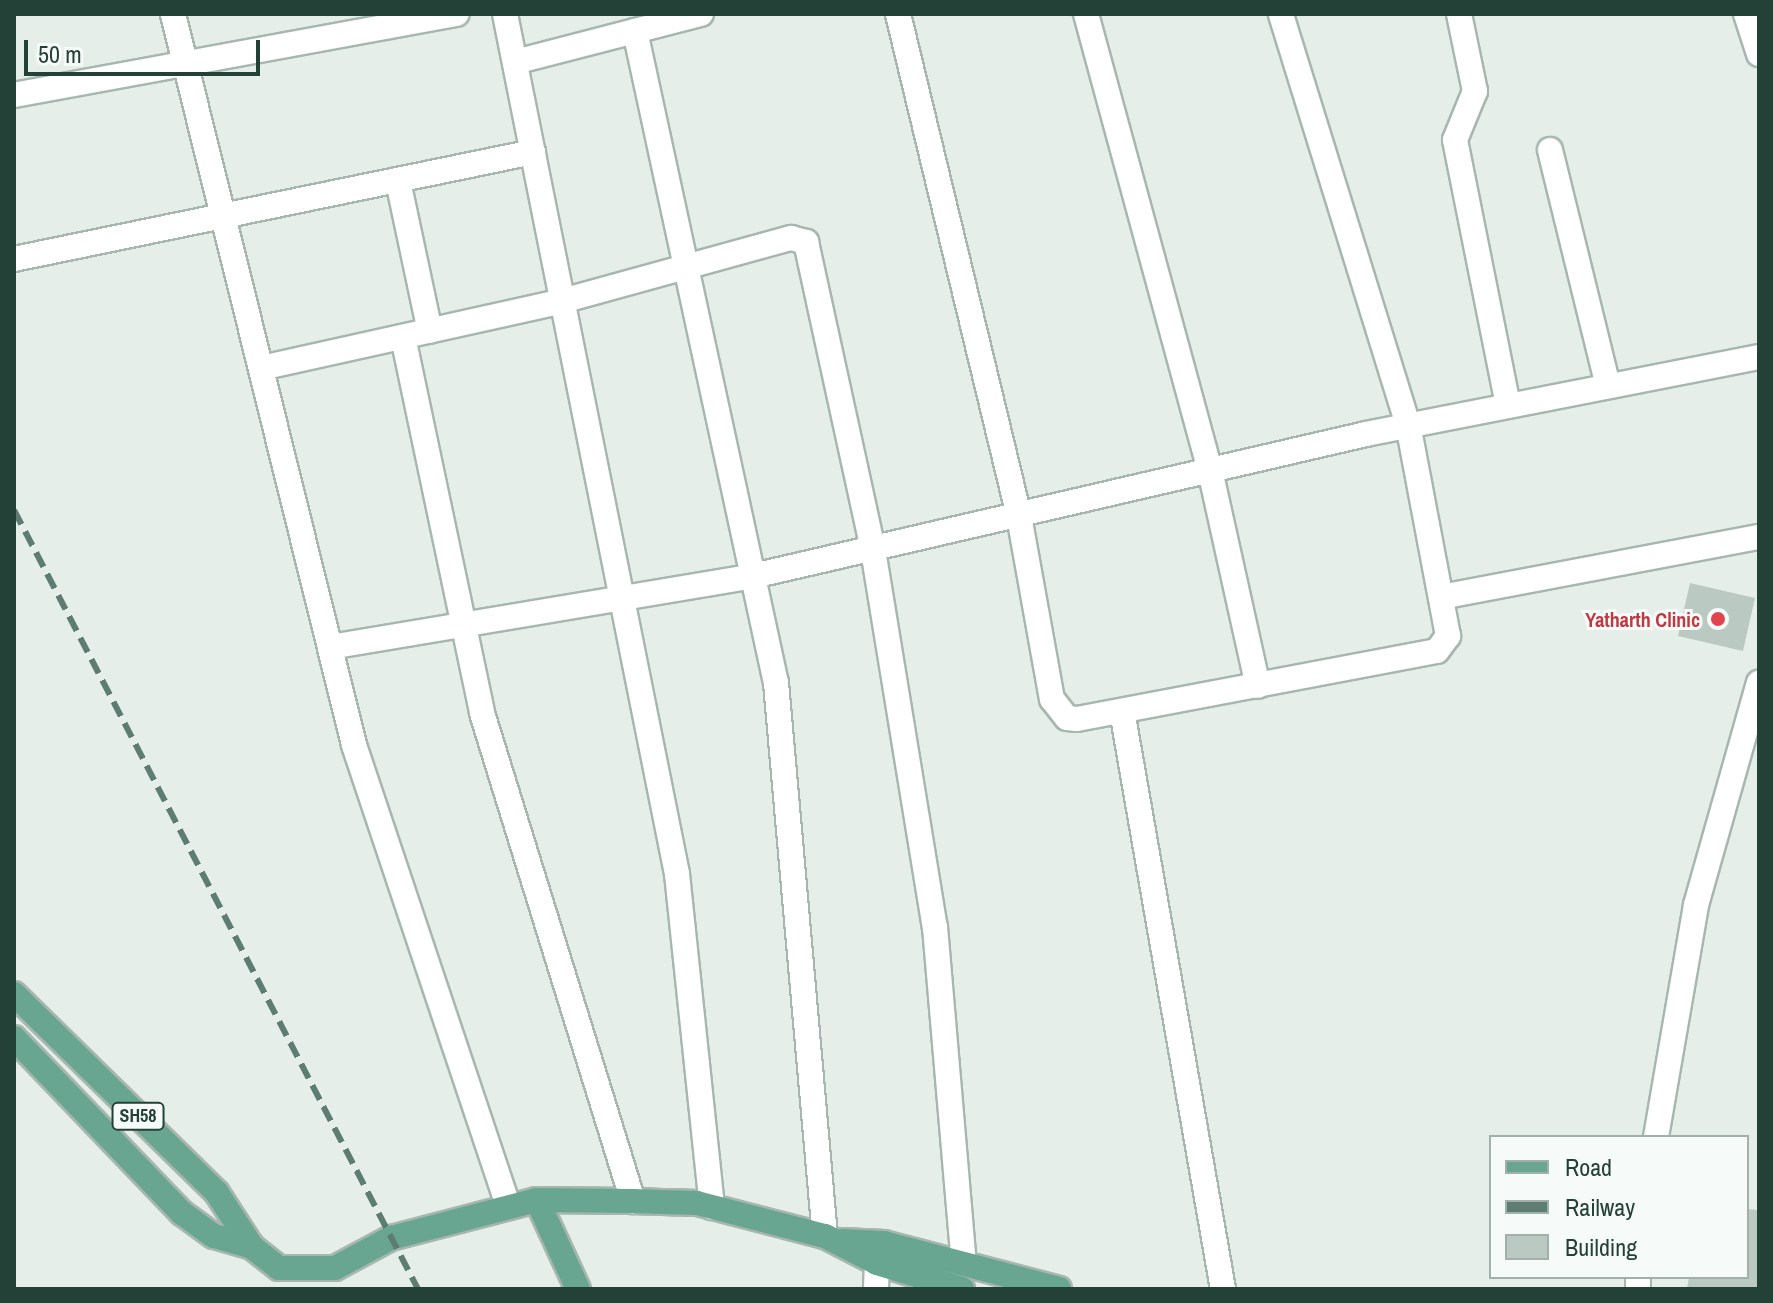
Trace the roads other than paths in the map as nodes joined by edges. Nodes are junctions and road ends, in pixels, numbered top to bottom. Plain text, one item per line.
1 (173, 14) edge
2 (457, 14) edge
3 (505, 14) edge
4 (898, 14) edge
5 (1086, 14) edge
6 (1281, 14) edge
7 (1459, 14) edge
8 (1746, 14) edge
9 (697, 15) edge
10 (635, 31) junction
11 (1759, 54) edge
12 (515, 62) junction
13 (187, 68) junction
14 (14, 95) edge
15 (1550, 150) dead end
16 (533, 152) junction
17 (398, 181) junction
18 (224, 217) junction
19 (14, 259) edge
20 (684, 267) junction
21 (562, 301) junction
22 (430, 331) junction
23 (403, 337) junction
24 (1759, 357) edge
25 (261, 368) junction
26 (1608, 386) junction
27 (1508, 406) junction
28 (1408, 425) junction
29 (1210, 470) junction
30 (1019, 516) junction
31 (1759, 537) edge
32 (873, 550) junction
33 (753, 576) junction
34 (1446, 596) junction
35 (622, 601) junction
36 (463, 625) junction
37 (330, 647) junction
38 (1759, 683) edge
39 (1258, 686) junction
40 (1122, 711) junction
41 (1751, 742) edge
42 (14, 994) edge
43 (14, 1038) edge
44 (1656, 1135) edge
45 (537, 1200) junction
46 (633, 1201) junction
47 (509, 1207) junction
48 (712, 1207) junction
49 (832, 1239) junction
50 (252, 1247) junction
51 (877, 1263) junction
52 (964, 1263) junction
53 (578, 1289) edge
54 (876, 1289) edge
55 (962, 1289) edge
56 (1059, 1289) edge
57 (1223, 1289) edge

1 - 13 street
2 - 13 street
3 - 12 street
4 - 30 street
5 - 29 street
6 - 28 street
7 - 27 street
8 - 11 street
9 - 10 street
10 - 12 street
10 - 20 street
12 - 16 street
13 - 14 street
13 - 18 street
15 - 26 street
16 - 17 street
16 - 21 street
17 - 18 street
17 - 22 street
18 - 19 street
18 - 25 street
20 - 21 street
20 - 32 street
20 - 33 street
21 - 22 street
21 - 35 street
22 - 23 street
23 - 25 street
23 - 36 street
24 - 26 street
25 - 37 street
26 - 27 street
27 - 28 street
28 - 29 street
28 - 34 street
29 - 30 street
29 - 39 street
30 - 32 street
30 - 40 street
31 - 34 street
32 - 33 street
32 - 52 street
33 - 35 street
33 - 49 street
34 - 39 street
35 - 36 street
35 - 48 street
36 - 37 street
36 - 46 street
37 - 47 street
38 - 41 street
39 - 40 street
40 - 57 street
41 - 44 street
42 - 50 main road, SH58
43 - 50 main road, SH58
45 - 46 main road
45 - 47 main road, SH58
45 - 53 main road
46 - 48 main road
47 - 50 main road, SH58
48 - 49 main road
49 - 51 main road
49 - 52 main road
51 - 54 street
51 - 55 main road
52 - 56 main road

